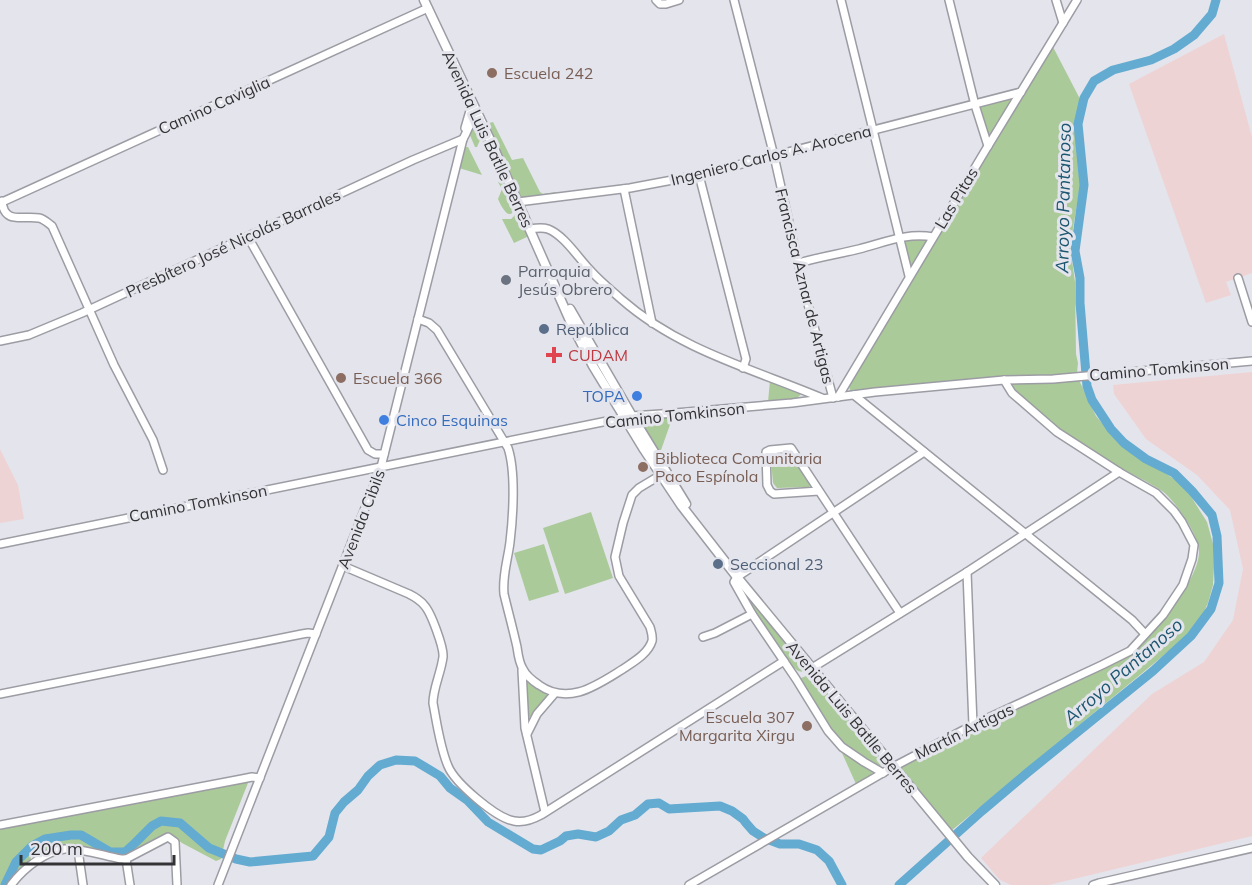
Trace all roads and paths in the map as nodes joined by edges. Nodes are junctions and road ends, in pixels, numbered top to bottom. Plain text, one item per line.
1 (679, 0) edge
2 (734, 0) edge
3 (841, 0) edge
4 (950, 0) edge
5 (1056, 0) edge
6 (1077, 0) edge
7 (658, 2) edge
8 (426, 4) edge
9 (1063, 23) junction
10 (1021, 92) junction
11 (472, 104) junction
12 (975, 105) junction
13 (480, 118) junction
14 (874, 129) junction
15 (463, 140) junction
16 (988, 146) junction
17 (774, 156) junction
18 (699, 175) junction
19 (624, 189) junction
20 (1, 202) edge
21 (518, 202) junction
22 (530, 229) junction
23 (249, 237) junction
24 (900, 237) junction
25 (933, 237) junction
26 (799, 263) junction
27 (909, 276) junction
28 (1238, 278) dead end
29 (552, 279) junction
30 (88, 310) junction
31 (418, 319) junction
32 (1252, 322) edge
33 (652, 323) junction
34 (0, 341) edge
35 (1252, 361) edge
36 (743, 368) junction
37 (1004, 380) junction
38 (854, 395) junction
39 (832, 398) junction
40 (628, 416) junction
41 (505, 442) junction
42 (924, 453) junction
43 (384, 454) junction
44 (381, 467) junction
45 (163, 470) dead end
46 (1119, 472) junction
47 (663, 473) junction
48 (819, 491) junction
49 (833, 513) junction
50 (1024, 533) junction
51 (0, 544) edge
52 (343, 566) junction
53 (967, 572) junction
54 (737, 577) junction
55 (900, 613) junction
56 (752, 614) junction
57 (316, 634) junction
58 (1145, 634) junction
59 (703, 637) dead end
60 (784, 661) junction
61 (522, 668) junction
62 (812, 668) junction
63 (555, 693) junction
64 (0, 694) edge
65 (973, 725) junction
66 (527, 734) junction
67 (893, 766) junction
68 (883, 773) junction
69 (260, 778) junction
70 (545, 812) junction
71 (0, 825) edge
72 (1252, 848) edge
73 (78, 850) junction
74 (966, 854) junction
75 (126, 859) junction
76 (11, 885) edge
77 (83, 885) edge
78 (130, 885) edge
79 (177, 885) edge
80 (218, 885) edge
81 (689, 885) edge
82 (989, 885) edge
83 (995, 885) edge
84 (1093, 885) edge

1 - 7 street
2 - 17 street, Francisca Aznar de Artigas
3 - 14 street
4 - 12 street
5 - 9 street
6 - 9 street, Las Pitas
8 - 11 main road, Avenida Luis Batlle Berres
8 - 20 street, Camino Caviglia
9 - 10 street, Las Pitas
10 - 12 street, Ingeniero Carlos A. Arocena
10 - 16 street, Las Pitas
11 - 13 main road, Avenida Luis Batlle Berres
11 - 15 street, Avenida Cibils
12 - 14 street, Ingeniero Carlos A. Arocena
12 - 16 street
13 - 15 street, Avenida Cibils
13 - 21 main road, Avenida Luis Batlle Berres
14 - 17 street, Ingeniero Carlos A. Arocena
14 - 24 street
15 - 23 street, Presbítero José Nicolás Barrales
15 - 31 street, Avenida Cibils
16 - 25 street, Las Pitas
17 - 18 street, Ingeniero Carlos A. Arocena
17 - 26 street, Francisca Aznar de Artigas
18 - 19 street, Ingeniero Carlos A. Arocena
18 - 36 street
19 - 21 street, Ingeniero Carlos A. Arocena
19 - 33 street
20 - 30 street
21 - 22 main road, Avenida Luis Batlle Berres
22 - 29 main road, Avenida Luis Batlle Berres
22 - 33 street
23 - 30 street, Presbítero José Nicolás Barrales
23 - 43 street
24 - 25 street
24 - 26 street
24 - 27 street
25 - 27 street, Las Pitas
26 - 39 street, Francisca Aznar de Artigas
27 - 39 street, Las Pitas
28 - 32 street
29 - 40 main road, Avenida Luis Batlle Berres
29 - 40 main road, Avenida Luis Batlle Berres
30 - 34 street, Presbítero José Nicolás Barrales
30 - 45 street
31 - 41 street
31 - 43 street, Avenida Cibils
33 - 36 street
35 - 37 street, Camino Tomkinson
36 - 39 street
37 - 38 street, Camino Tomkinson
37 - 46 street, Martín Artigas
38 - 39 street, Camino Tomkinson
38 - 42 street, Francisca Aznar de Artigas
39 - 40 street, Camino Tomkinson
40 - 41 street, Camino Tomkinson
40 - 47 main road, Avenida Luis Batlle Berres
40 - 47 main road, Avenida Luis Batlle Berres
41 - 44 street, Camino Tomkinson
41 - 61 street
42 - 49 street
42 - 50 street, Francisca Aznar de Artigas
43 - 44 street, Avenida Cibils
44 - 51 street, Camino Tomkinson
44 - 52 street, Avenida Cibils
46 - 50 street
46 - 58 street, Martín Artigas
47 - 54 main road, Avenida Luis Batlle Berres
47 - 63 street
48 - 48 street
48 - 49 street
49 - 54 street
49 - 55 street
50 - 53 street
50 - 58 street, Francisca Aznar de Artigas
52 - 57 street, Avenida Cibils
52 - 70 street
53 - 55 street
53 - 65 street
54 - 56 street, Avenida Luis Batlle Berres
54 - 62 main road, Avenida Luis Batlle Berres
55 - 62 street
56 - 59 street
56 - 60 street, Avenida Luis Batlle Berres
57 - 64 street
57 - 69 street, Avenida Cibils
58 - 65 street, Martín Artigas
60 - 68 street, Avenida Luis Batlle Berres
60 - 70 street
61 - 63 street
61 - 66 street
62 - 67 main road, Avenida Luis Batlle Berres
63 - 66 street
65 - 67 street, Martín Artigas
66 - 70 street
67 - 68 street, Martín Artigas
67 - 74 main road, Avenida Luis Batlle Berres
68 - 81 street, Martín Artigas
69 - 71 street
69 - 80 street, Avenida Cibils
72 - 84 street
73 - 75 street
73 - 76 street
73 - 77 street
74 - 82 main road, Avenida Luis Batlle Berres
74 - 83 main road, Avenida Luis Batlle Berres
75 - 78 street
75 - 79 street

